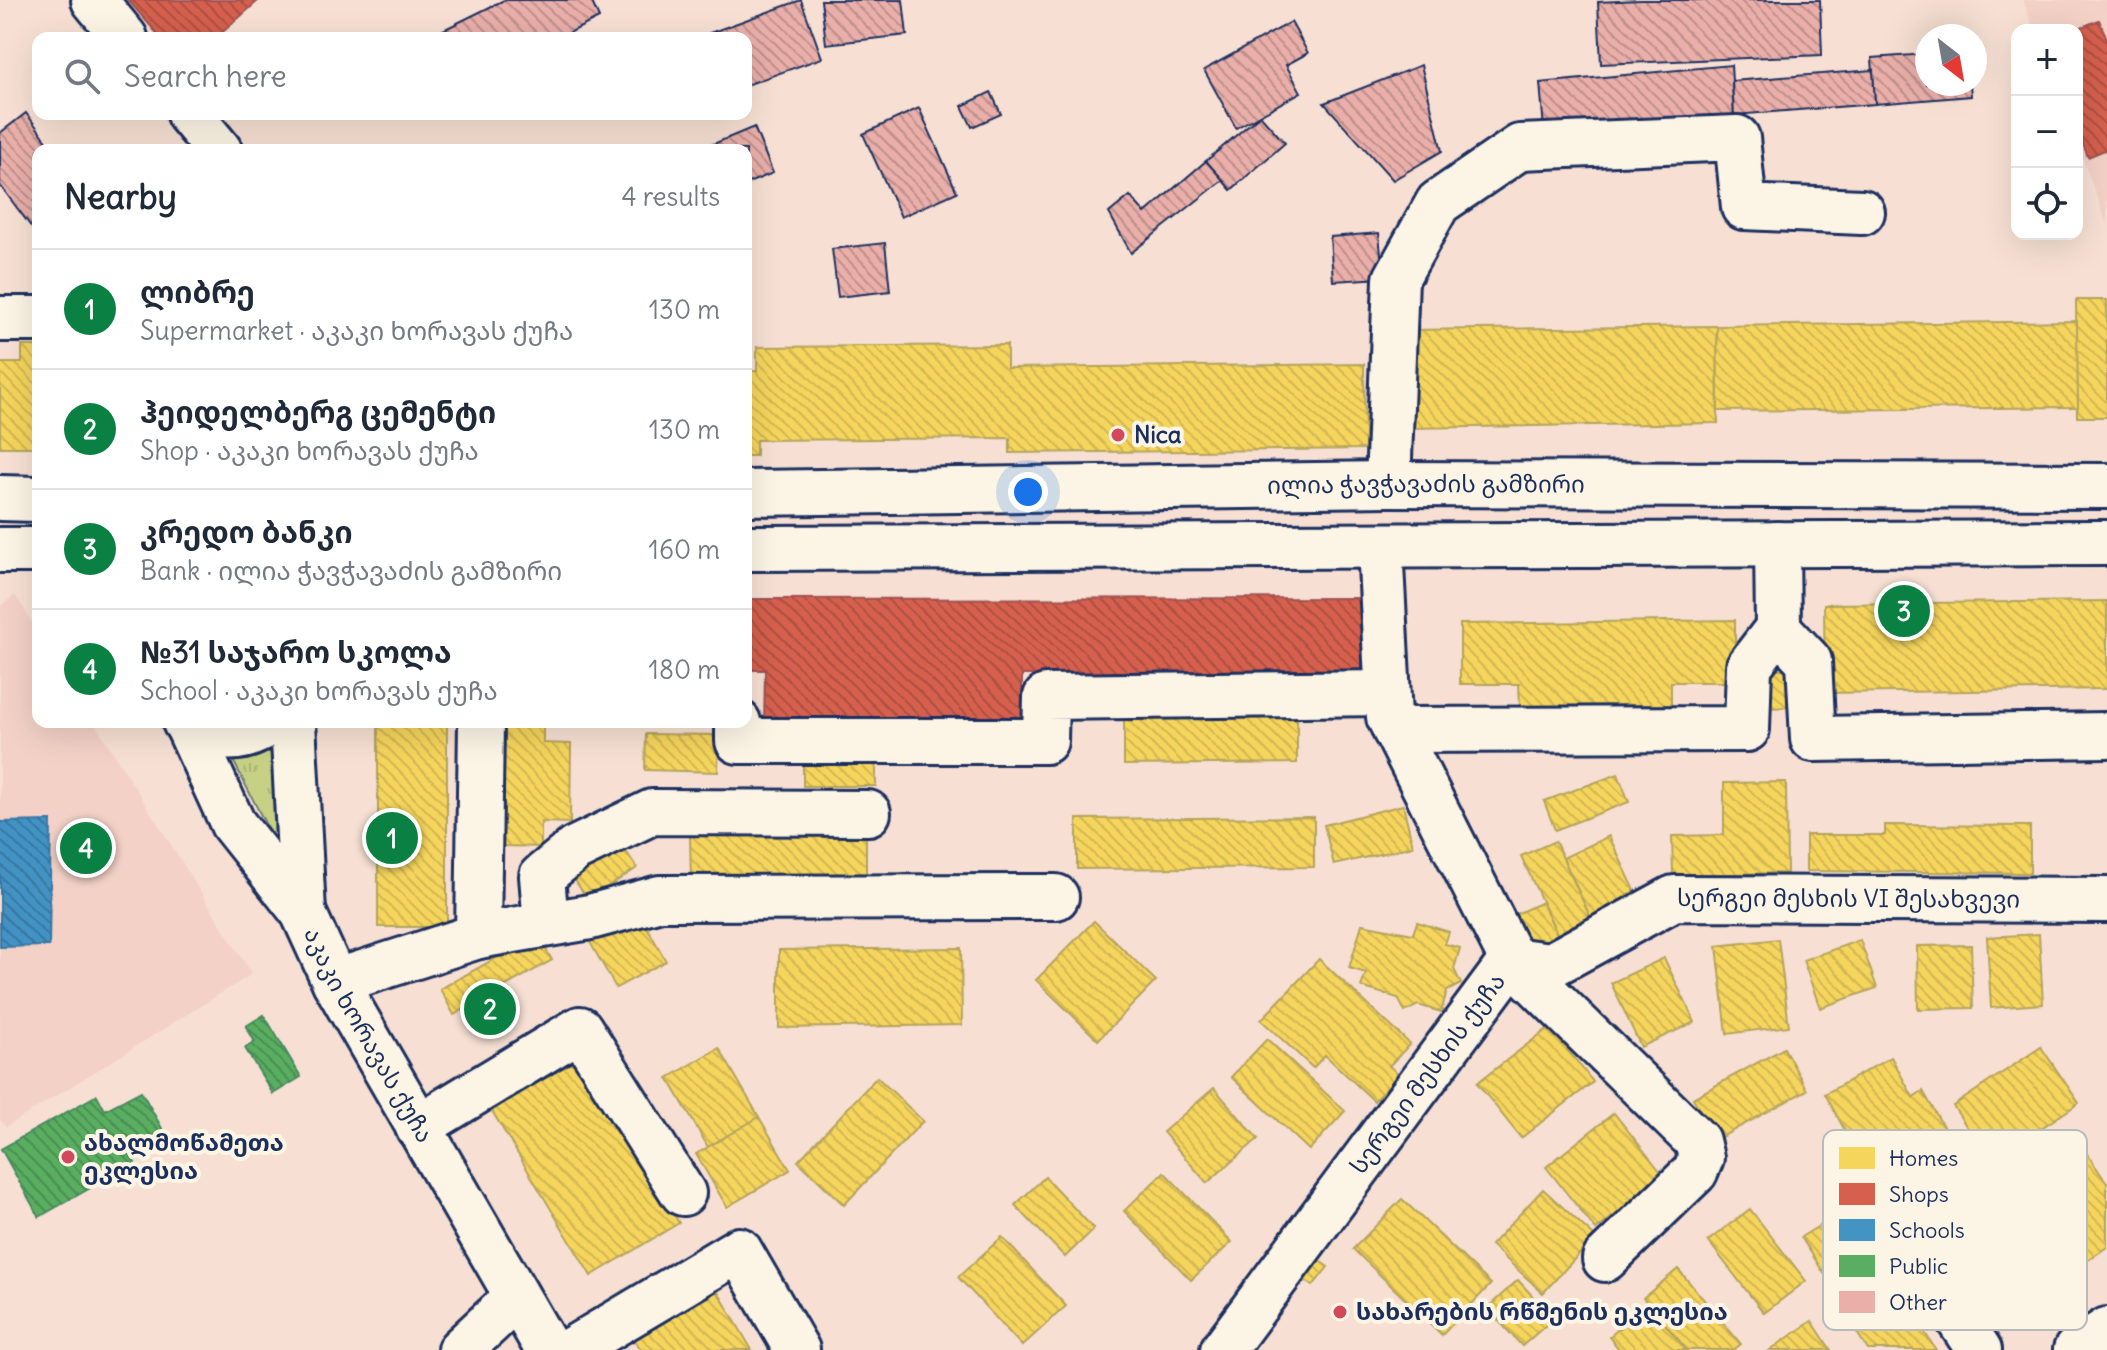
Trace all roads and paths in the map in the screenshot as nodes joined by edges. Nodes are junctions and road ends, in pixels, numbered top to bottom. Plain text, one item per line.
1 (94, 0) edge
2 (120, 32) edge
3 (194, 120) edge
4 (214, 144) edge
5 (1862, 212) dead end
6 (0, 319) edge
7 (32, 319) edge
8 (1388, 484) junction
9 (2107, 486) edge
10 (752, 493) edge
11 (0, 498) edge
12 (32, 499) edge
13 (2107, 543) edge
14 (1777, 544) junction
15 (1380, 546) junction
16 (752, 548) edge
17 (0, 550) edge
18 (32, 550) edge
19 (1778, 628) junction
20 (1390, 712) junction
21 (188, 728) edge
22 (195, 728) edge
23 (257, 728) edge
24 (293, 728) edge
25 (481, 728) edge
26 (738, 728) edge
27 (2107, 735) edge
28 (868, 813) dead end
29 (1056, 897) dead end
30 (2107, 900) edge
31 (303, 912) junction
32 (546, 924) junction
33 (478, 936) junction
34 (1512, 960) junction
35 (335, 982) junction
36 (418, 1127) junction
37 (683, 1193) dead end
38 (1605, 1259) dead end
39 (517, 1297) junction
40 (1966, 1330) edge
41 (2107, 1330) edge
42 (460, 1350) edge
43 (548, 1350) edge
44 (571, 1350) edge
45 (797, 1350) edge
46 (1223, 1350) edge
47 (1979, 1350) edge
48 (2076, 1350) edge

1 - 2 street
3 - 4 street
5 - 8 street
6 - 7 street
8 - 9 street, ილია ჭავჭავაძის გამზირი
8 - 10 street, ილია ჭავჭავაძის გამზირი
11 - 12 street
13 - 14 street
14 - 15 street
14 - 19 street
15 - 16 street
15 - 20 street, სერგეი მესხის ქუჩა
17 - 18 street
19 - 20 street
19 - 27 street
20 - 26 street
20 - 34 street, სერგეი მესხის ქუჩა
21 - 31 street, აკაკი ხორავას ქუჩა
22 - 23 street
24 - 31 street
25 - 33 street
28 - 32 street
29 - 32 street
30 - 34 street, სერგეი მესხის VI შესახვევი
31 - 35 street, აკაკი ხორავას ქუჩა
32 - 33 street
33 - 35 street
34 - 38 street
34 - 46 street, სერგეი მესხის ქუჩა
35 - 36 street, აკაკი ხორავას ქუჩა
36 - 37 street
36 - 39 street, აკაკი ხორავას ქუჩა
39 - 42 street
39 - 43 street, აკაკი ხორავას ქუჩა
40 - 47 street
41 - 48 street
44 - 45 street

